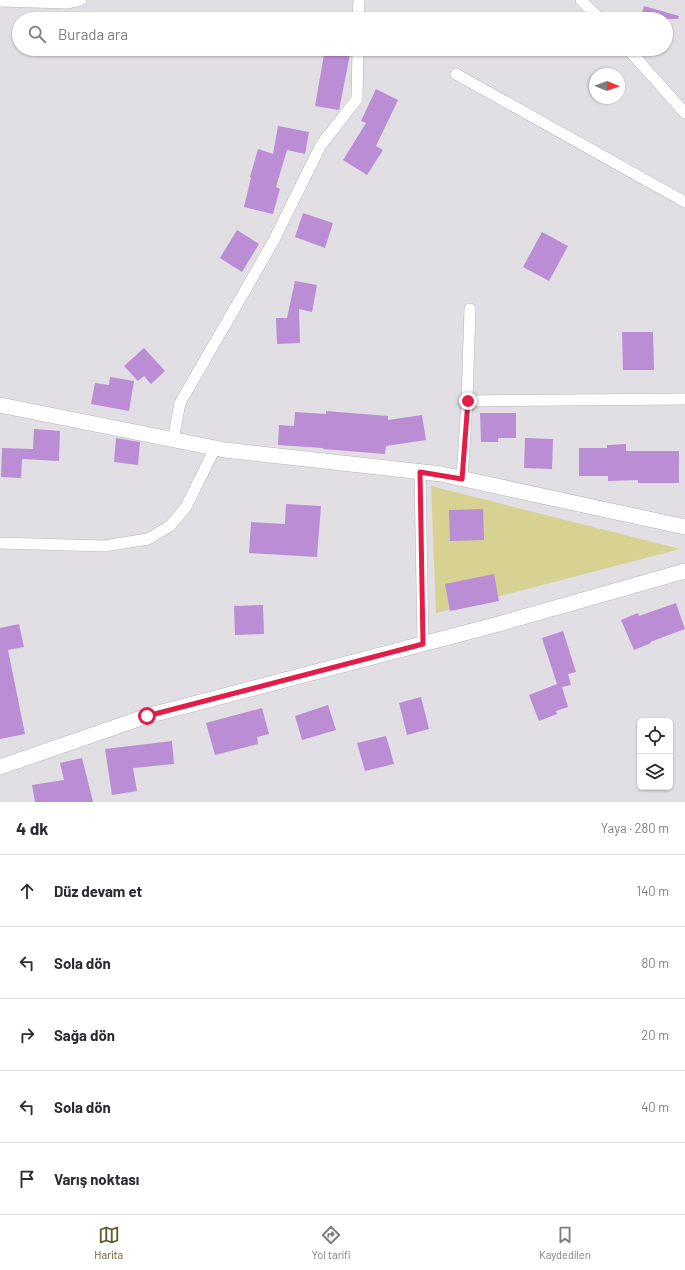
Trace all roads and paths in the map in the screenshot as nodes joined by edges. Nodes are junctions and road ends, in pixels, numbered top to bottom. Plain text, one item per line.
1 (81, 0) edge
2 (358, 0) edge
3 (581, 0) edge
4 (0, 1) edge
5 (18, 1) edge
6 (358, 12) edge
7 (593, 12) edge
8 (358, 56) edge
9 (634, 56) edge
10 (456, 74) dead end
11 (685, 113) edge
12 (685, 202) edge
13 (470, 310) dead end
14 (685, 399) edge
15 (468, 401) junction
16 (0, 406) edge
17 (173, 440) junction
18 (215, 448) junction
19 (420, 472) junction
20 (462, 479) junction
21 (685, 527) edge
22 (0, 543) edge
23 (685, 571) edge
24 (423, 644) junction
25 (0, 767) edge

1 - 5 street
2 - 6 street
3 - 7 street
4 - 5 street
8 - 17 street
9 - 11 street
10 - 12 street
13 - 15 street
14 - 15 street
15 - 20 street
16 - 17 street
17 - 18 street
18 - 19 street
18 - 22 street
19 - 20 street
19 - 24 street
20 - 21 street
23 - 24 street
24 - 25 street

